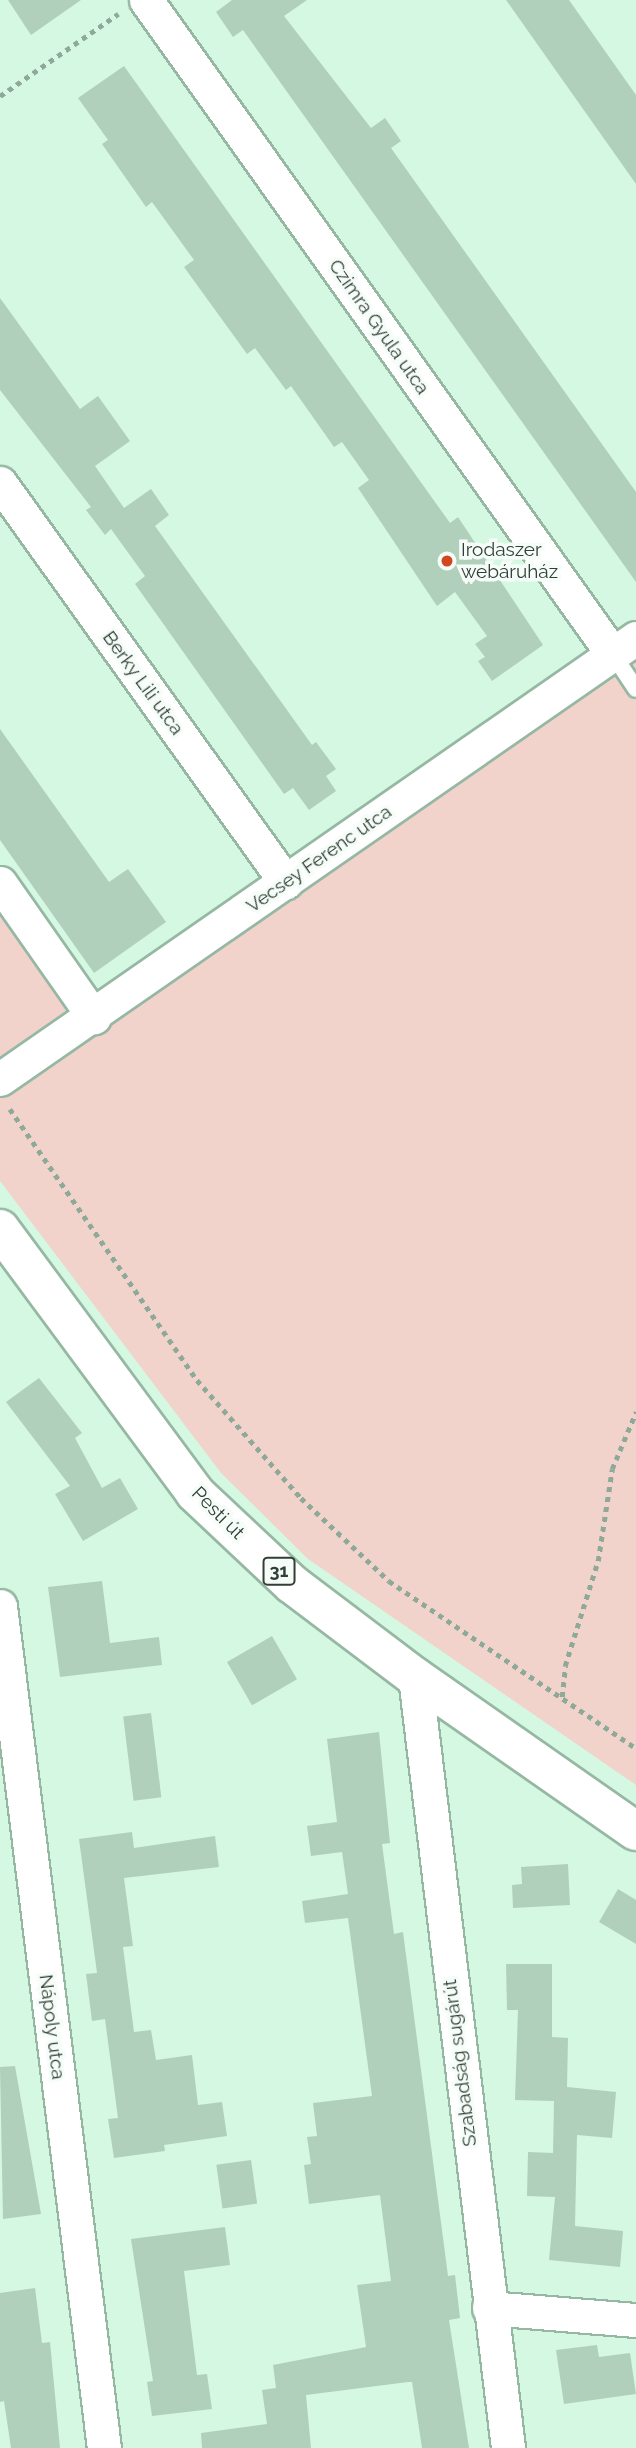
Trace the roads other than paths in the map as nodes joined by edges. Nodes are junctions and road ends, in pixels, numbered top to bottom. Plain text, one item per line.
1 (137, 4) edge
2 (0, 483) edge
3 (624, 646) edge
4 (636, 689) edge
5 (286, 882) junction
6 (0, 883) edge
7 (94, 1017) junction
8 (4, 1092) edge
9 (0, 1229) edge
10 (0, 1606) edge
11 (415, 1677) junction
12 (636, 1831) edge
13 (489, 2308) junction
14 (636, 2320) edge
15 (104, 2448) edge
16 (508, 2448) edge

1 - 3 street, Czimra Gyula utca
2 - 5 street, Berky Lili utca
3 - 4 lane
3 - 5 street, Vecsey Ferenc utca
5 - 7 street, Vecsey Ferenc utca
6 - 7 street
7 - 8 street, Vecsey Ferenc utca
9 - 11 main road, Pesti út / 31
10 - 15 street, Nápoly utca
11 - 12 main road, Pesti út / 31
11 - 13 street, Szabadság sugárút
13 - 14 street
13 - 16 street, Szabadság sugárút

